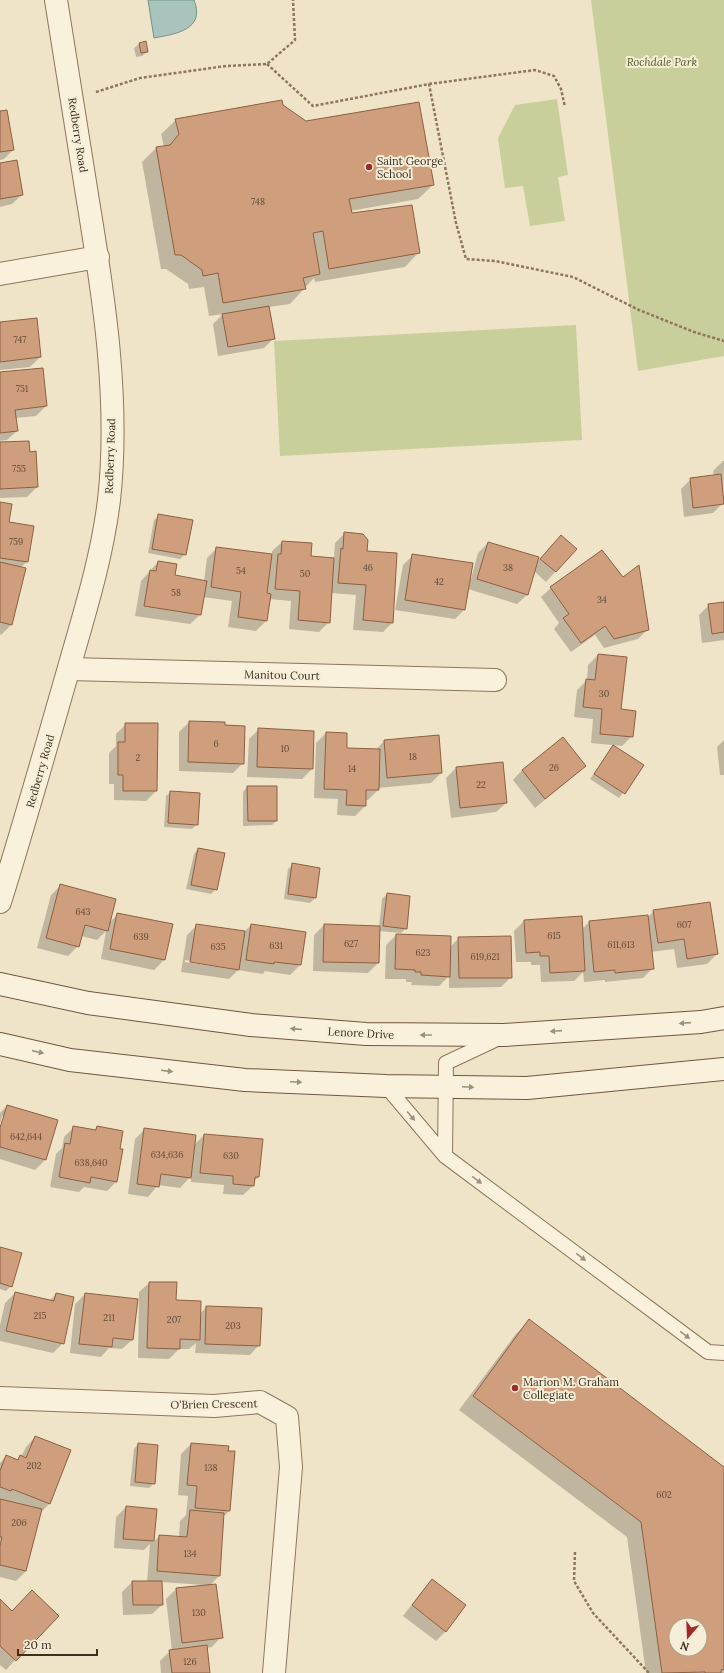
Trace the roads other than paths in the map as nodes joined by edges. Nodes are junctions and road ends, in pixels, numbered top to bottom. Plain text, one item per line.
1 (56, 0) edge
2 (98, 257) junction
3 (0, 274) edge
4 (69, 669) junction
5 (495, 680) dead end
6 (0, 902) edge
7 (0, 984) edge
8 (724, 1018) edge
9 (504, 1035) junction
10 (0, 1044) edge
11 (724, 1069) edge
12 (386, 1086) junction
13 (446, 1086) junction
14 (445, 1156) junction
15 (724, 1353) edge
16 (0, 1398) edge
17 (274, 1673) edge

1 - 2 street, Redberry Road
2 - 3 street
2 - 4 street, Redberry Road
4 - 5 street, Manitou Court
4 - 6 street, Redberry Road
9 -> 7 street, Lenore Drive
8 -> 9 street, Lenore Drive
9 - 13 lane
10 -> 12 street
13 -> 11 street
12 - 13 street
12 -> 14 lane
13 - 14 lane
14 -> 15 lane
16 - 17 street, O'Brien Crescent

